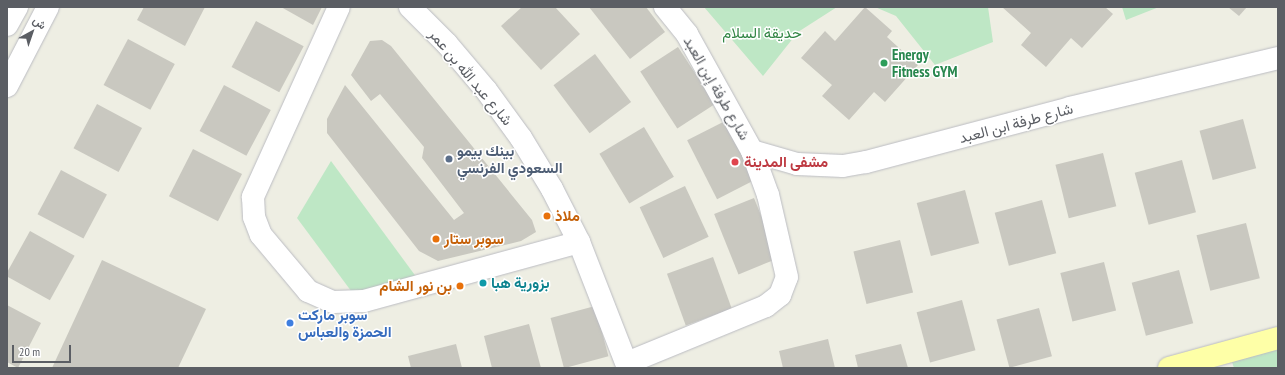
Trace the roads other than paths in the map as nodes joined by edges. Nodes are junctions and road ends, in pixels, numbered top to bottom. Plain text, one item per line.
1 (16, 7) edge
2 (48, 7) edge
3 (339, 7) edge
4 (410, 7) edge
5 (665, 7) edge
6 (7, 25) edge
7 (1278, 58) edge
8 (7, 86) edge
9 (752, 151) junction
10 (579, 242) junction
11 (1278, 338) edge
12 (628, 365) edge
13 (1169, 368) edge

1 - 6 street
2 - 8 street
3 - 10 street
4 - 10 street, شارع عبد الله بن عمر
5 - 9 street, شارع طرفة إبن العبد
7 - 9 street, شارع طرفة ابن العبد
9 - 12 street, شارع طرفة إبن العبد
10 - 12 street, شارع عبد الله بن عمر
11 - 13 main road

